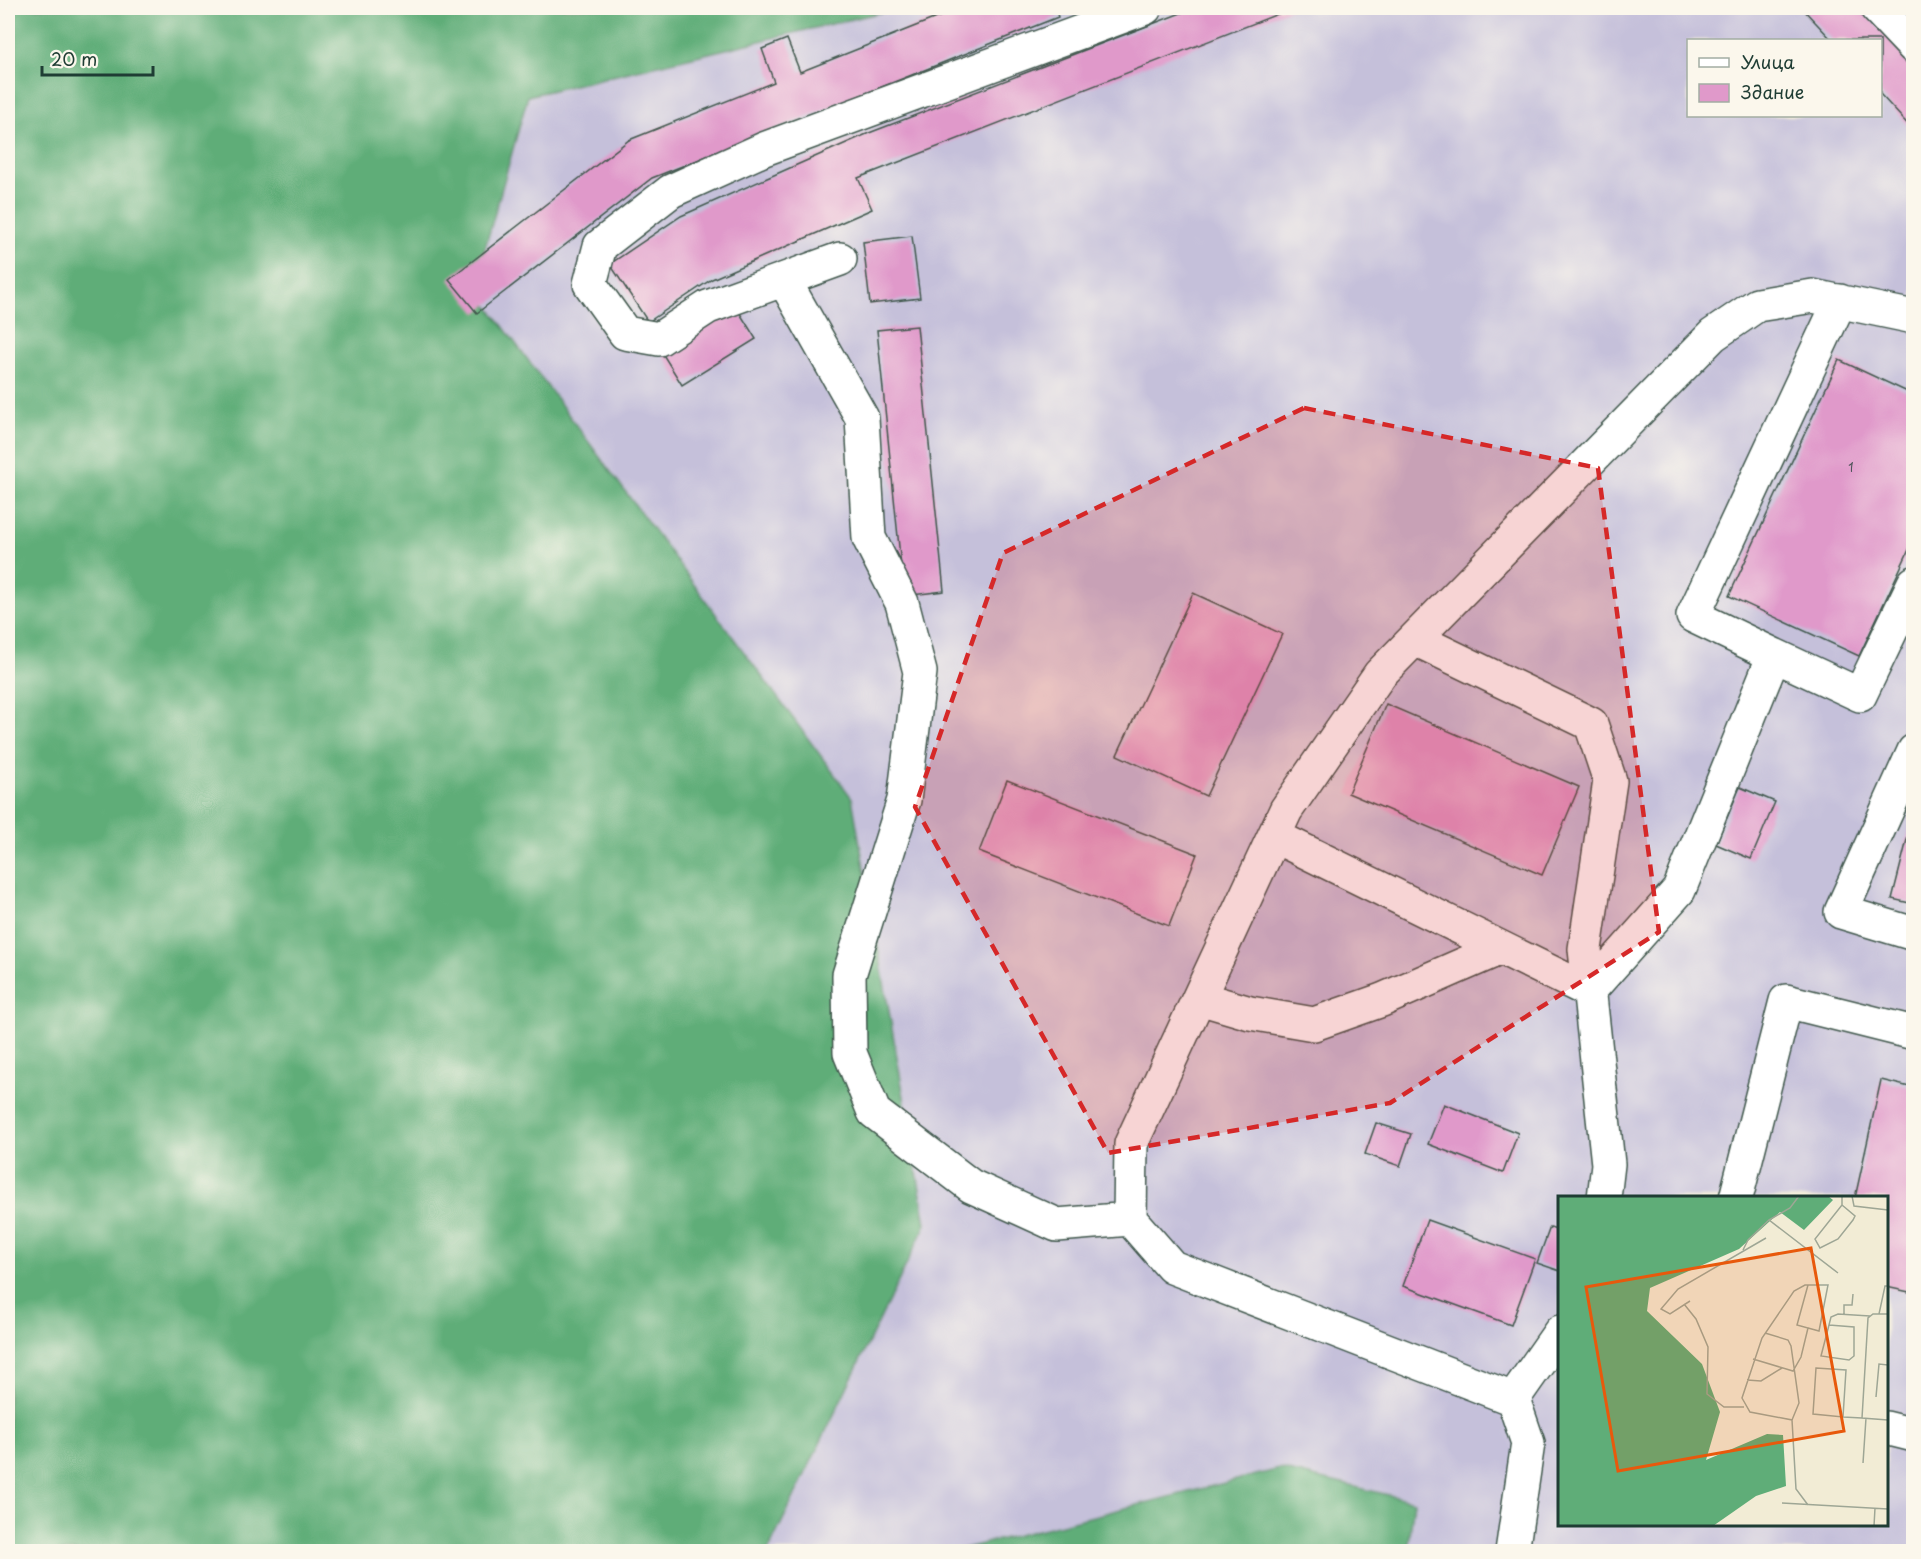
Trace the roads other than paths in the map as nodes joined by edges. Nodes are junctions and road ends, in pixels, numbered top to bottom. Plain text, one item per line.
1 (1145, 8) edge
2 (1877, 8) edge
3 (1914, 47) edge
4 (840, 259) dead end
5 (784, 279) junction
6 (1840, 301) junction
7 (1914, 317) edge
8 (1914, 583) edge
9 (1415, 639) junction
10 (1774, 655) junction
11 (1914, 751) edge
12 (1274, 836) junction
13 (1914, 934) edge
14 (1501, 948) junction
15 (1589, 991) junction
16 (1198, 998) junction
17 (1914, 1033) edge
18 (1604, 1196) edge
19 (1736, 1196) edge
20 (1130, 1219) junction
21 (1558, 1335) edge
22 (1513, 1399) junction
23 (1888, 1428) edge
24 (1914, 1435) edge
25 (1512, 1551) edge

1 - 5 lane
2 - 3 lane
4 - 5 lane
5 - 20 lane
6 - 7 lane
6 - 9 lane
6 - 10 lane
8 - 10 lane
9 - 12 lane
9 - 15 lane
10 - 15 lane
11 - 13 lane
12 - 14 lane
12 - 16 lane
14 - 15 lane
14 - 16 lane
15 - 18 lane
16 - 20 lane
17 - 19 lane
20 - 22 lane
21 - 22 lane
22 - 25 lane
23 - 24 lane

